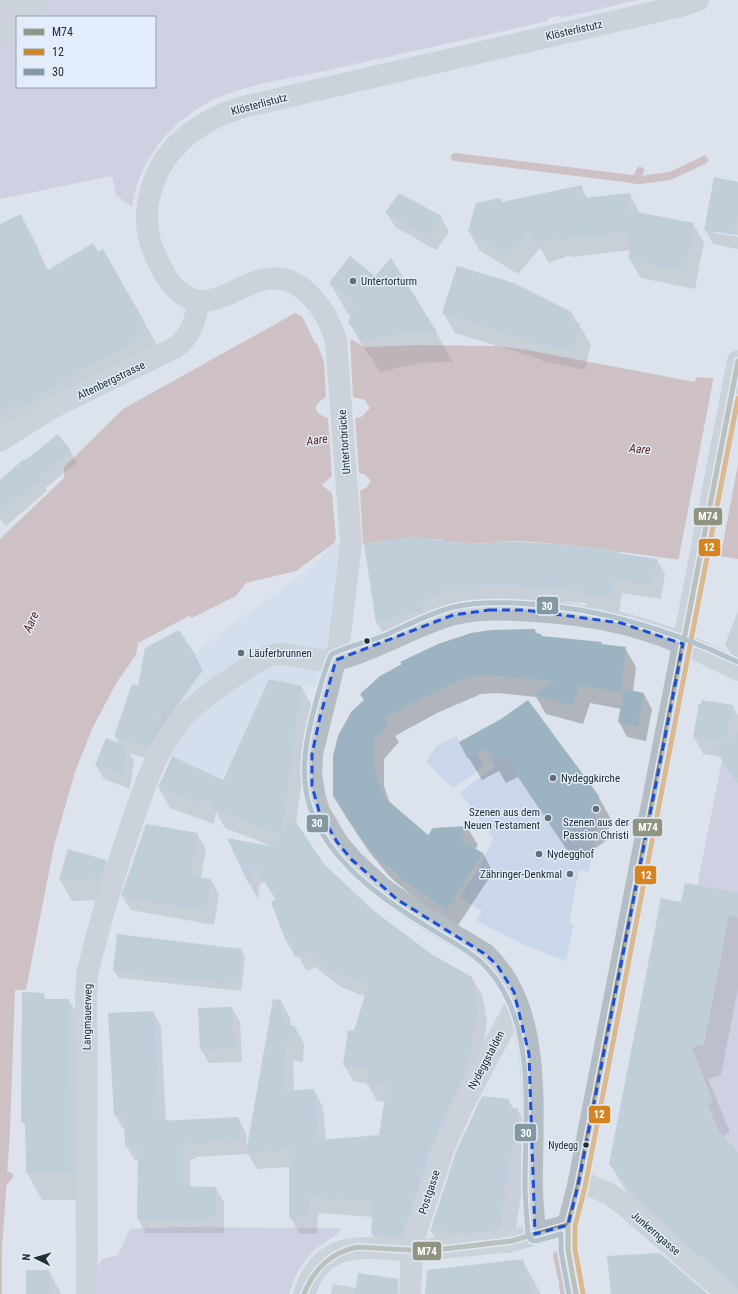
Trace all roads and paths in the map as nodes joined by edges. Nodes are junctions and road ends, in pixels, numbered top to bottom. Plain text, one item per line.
1 (23, 0) edge
2 (38, 0) edge
3 (698, 0) edge
4 (0, 4) edge
5 (26, 16) edge
6 (16, 25) edge
7 (0, 35) edge
8 (199, 301) junction
9 (738, 361) edge
10 (0, 441) edge
11 (336, 660) junction
12 (738, 670) edge
13 (517, 1003) junction
14 (467, 1096) joint
15 (579, 1181) junction
16 (568, 1225) junction
17 (535, 1234) junction
18 (412, 1251) junction
19 (87, 1294) edge
20 (304, 1294) edge
21 (410, 1294) edge
22 (576, 1294) edge
23 (727, 1294) edge

1 - 4 street
2 - 5 street
3 - 8 street, Klösterlistutz
6 - 7 street
8 - 10 street, Altenbergstrasse
8 - 11 street, Untertorbrücke
9 - 15 street
11 - 12 street
11 - 13 street
11 - 19 street, Langmauerweg
13 - 14 street, Nydeggstalden
13 - 17 street
14 - 18 street, Postgasse
15 - 16 street
15 - 23 street, Junkerngasse
16 - 17 street
16 - 22 street
17 - 18 street
18 - 20 street
18 - 21 street, Postgasse

